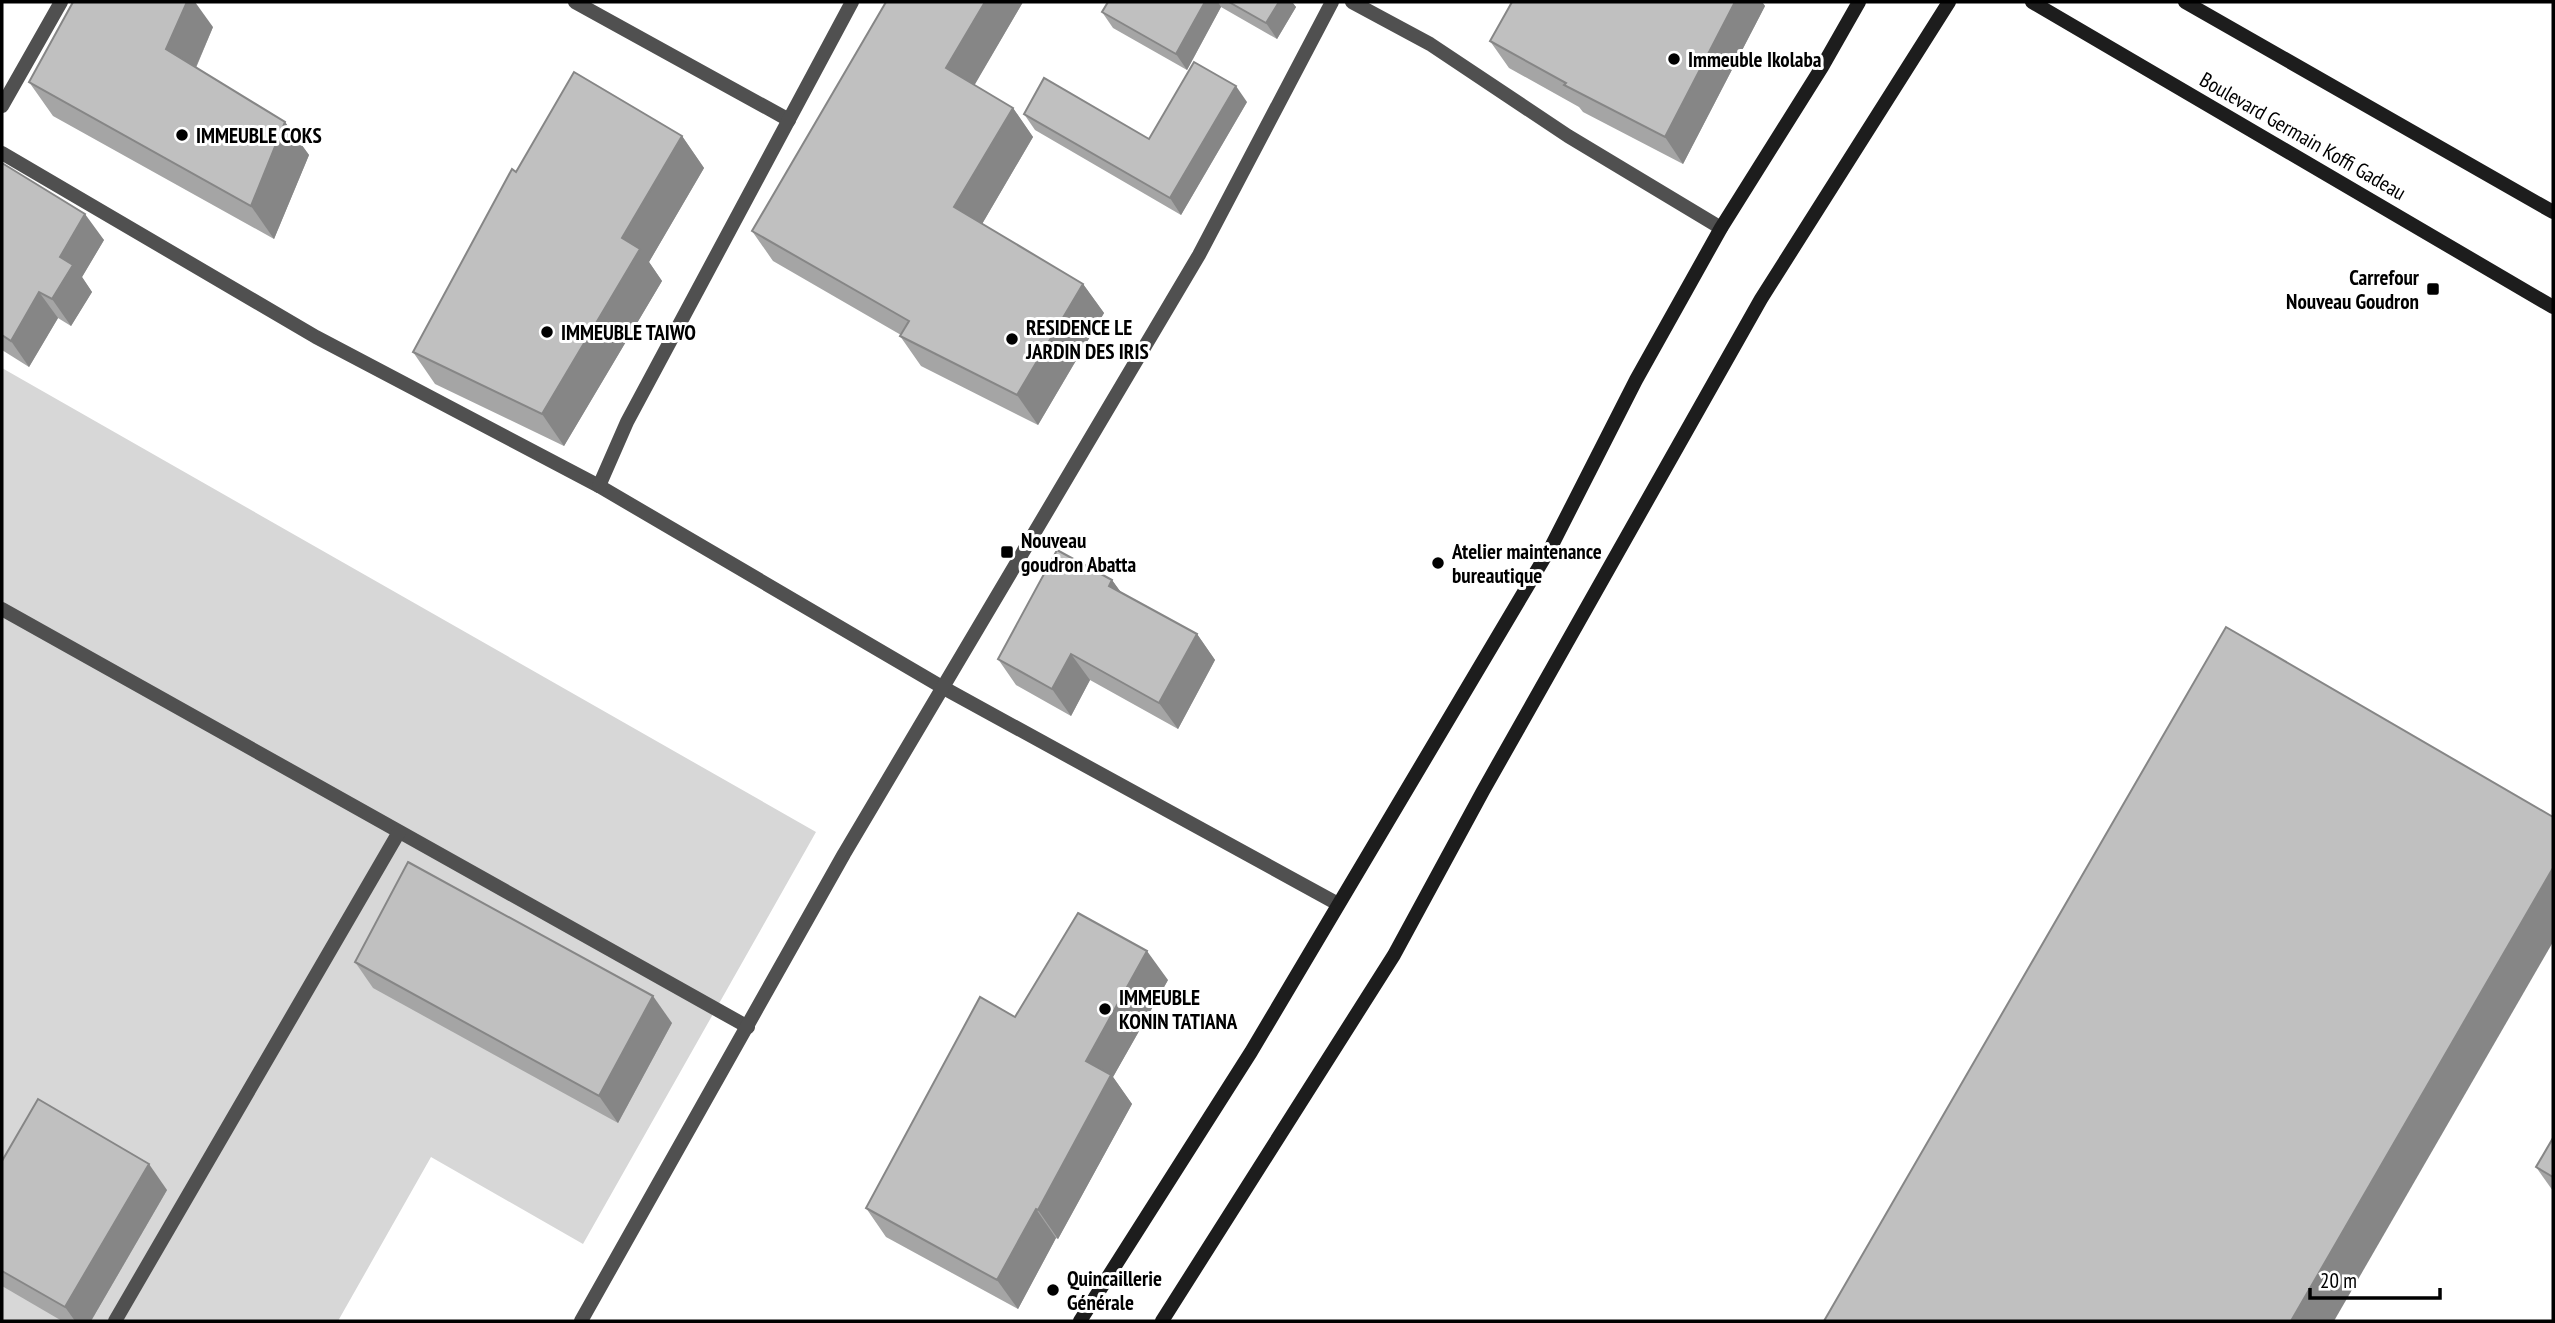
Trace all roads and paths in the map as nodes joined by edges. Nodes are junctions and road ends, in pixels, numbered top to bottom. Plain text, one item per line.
1 (61, 2) edge
2 (575, 2) edge
3 (852, 2) edge
4 (1332, 2) edge
5 (1352, 2) edge
6 (1859, 2) edge
7 (1949, 2) edge
8 (2032, 2) edge
9 (2185, 2) edge
10 (2, 106) edge
11 (789, 120) junction
12 (2, 153) edge
13 (2553, 212) edge
14 (1721, 228) junction
15 (2553, 307) edge
16 (599, 486) junction
17 (2, 609) edge
18 (942, 687) junction
19 (399, 832) junction
20 (1338, 904) junction
21 (748, 1027) junction
22 (115, 1321) edge
23 (580, 1321) edge
24 (1080, 1321) edge
25 (1162, 1321) edge

1 - 10 street
2 - 11 street
3 - 11 street
4 - 18 street
5 - 14 street
6 - 14 main road
7 - 25 main road
8 - 15 main road, Boulevard Germain Koffi Gadeau
9 - 13 main road
11 - 16 street
12 - 16 street
14 - 20 main road
16 - 18 street
17 - 19 street
18 - 20 street
18 - 21 street
19 - 21 street
19 - 22 street
20 - 24 main road
21 - 23 street

